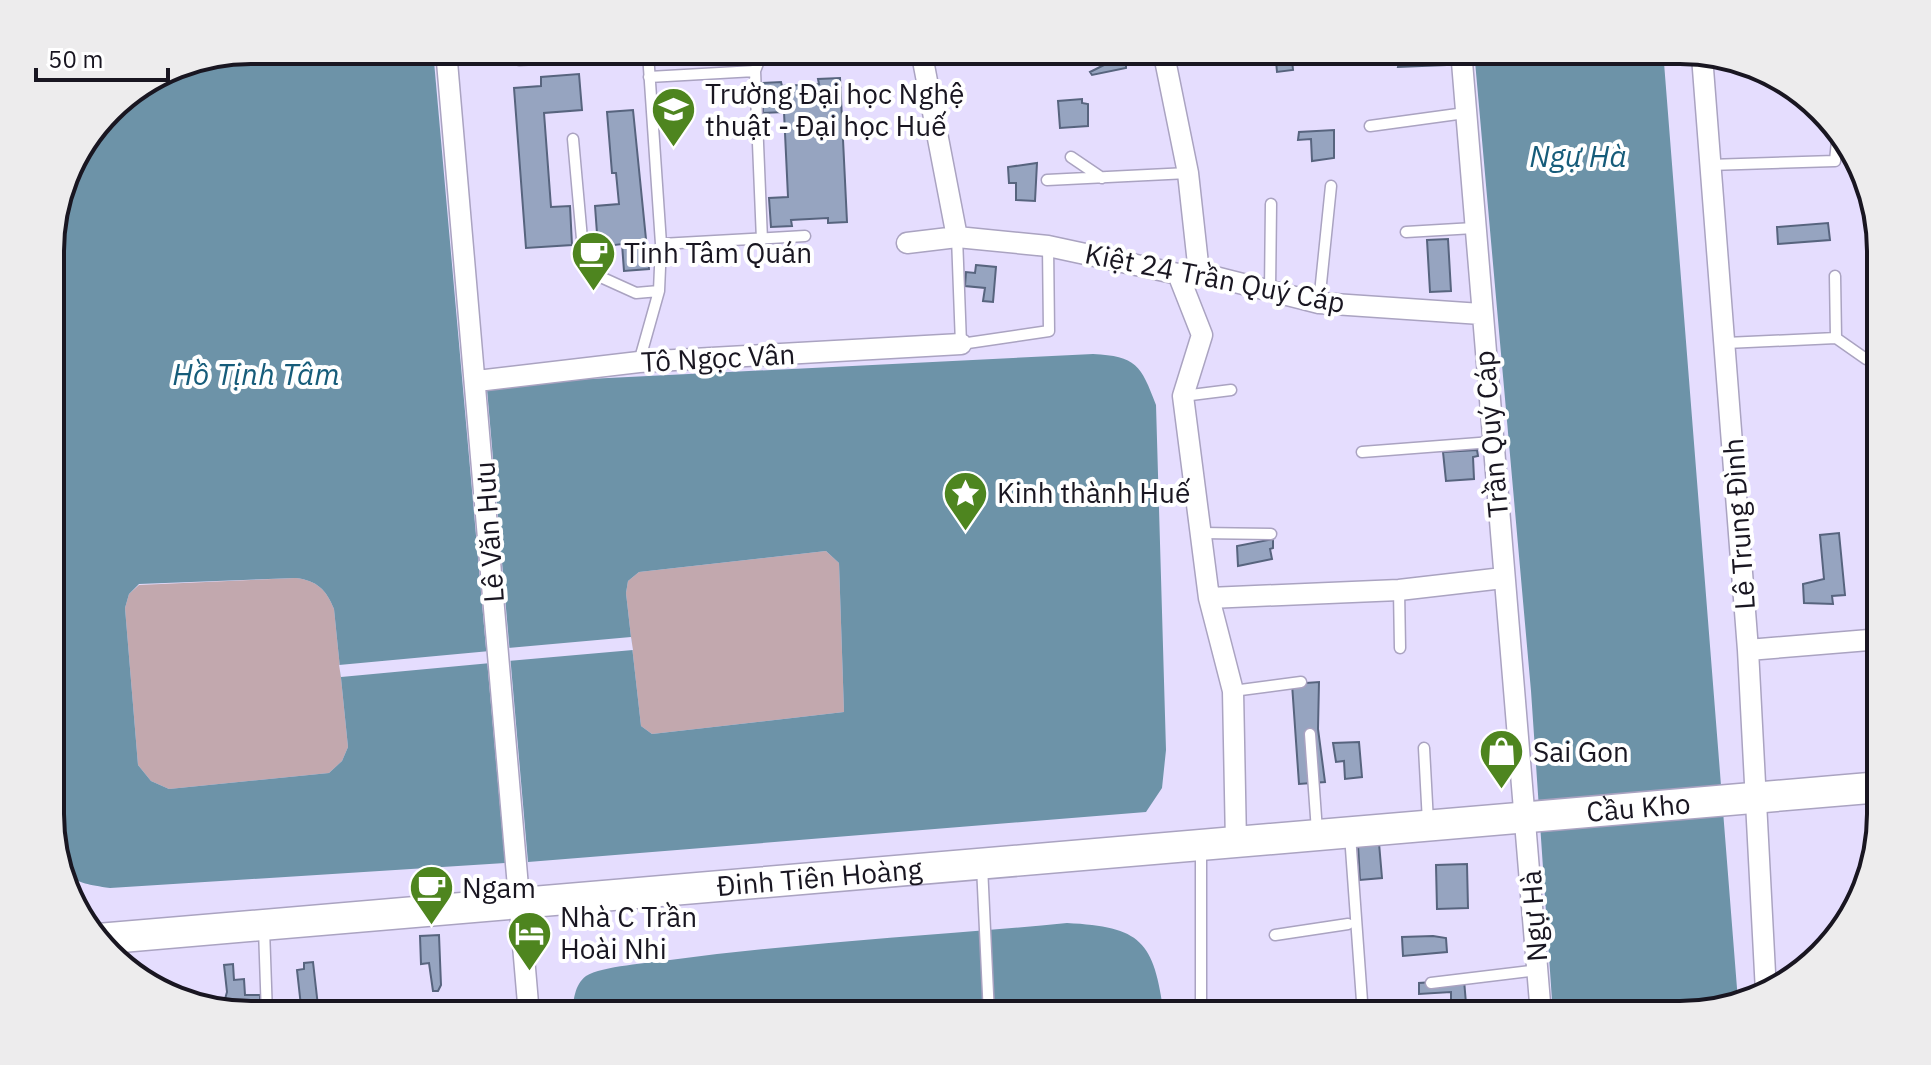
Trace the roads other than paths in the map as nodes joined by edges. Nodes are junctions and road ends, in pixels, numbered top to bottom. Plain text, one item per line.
1 (447, 64) edge
2 (648, 64) edge
3 (758, 64) edge
4 (924, 64) edge
5 (1166, 64) edge
6 (1462, 64) edge
7 (1703, 66) edge
8 (755, 71) junction
9 (649, 77) junction
10 (1465, 113) junction
11 (1370, 126) dead end
12 (573, 139) dead end
13 (1836, 149) edge
14 (1071, 157) dead end
15 (1709, 165) junction
16 (1188, 173) junction
17 (1104, 179) junction
18 (1047, 180) dead end
19 (1331, 186) dead end
20 (1271, 204) dead end
21 (1474, 228) junction
22 (1406, 232) dead end
23 (805, 236) dead end
24 (957, 237) junction
25 (762, 240) junction
26 (907, 243) dead end
27 (661, 244) junction
28 (1048, 246) junction
29 (1199, 273) junction
30 (1178, 274) junction
31 (1835, 276) dead end
32 (659, 291) junction
33 (1270, 293) junction
34 (1319, 303) junction
35 (1481, 314) junction
36 (1836, 338) junction
37 (1726, 343) junction
38 (961, 344) junction
39 (1867, 359) edge
40 (639, 362) junction
41 (477, 381) junction
42 (1231, 390) dead end
43 (1183, 396) junction
44 (1492, 442) junction
45 (1362, 452) dead end
46 (1199, 533) junction
47 (1271, 534) dead end
48 (1503, 578) junction
49 (1399, 590) junction
50 (1209, 598) junction
51 (1867, 640) edge
52 (1400, 648) dead end
53 (1748, 650) junction
54 (1301, 682) dead end
55 (1233, 691) junction
56 (1310, 734) dead end
57 (1424, 748) dead end
58 (1867, 799) edge
59 (1747, 800) junction
60 (1533, 818) junction
61 (1428, 827) junction
62 (1350, 833) junction
63 (1318, 836) junction
64 (1236, 843) junction
65 (1201, 846) junction
66 (982, 864) junction
67 (520, 903) junction
68 (1348, 924) dead end
69 (263, 925) junction
70 (1275, 935) dead end
71 (112, 938) edge
72 (1538, 970) junction
73 (1765, 980) edge
74 (1431, 983) dead end
75 (266, 1001) edge
76 (528, 1001) edge
77 (988, 1001) edge
78 (1201, 1001) edge
79 (1362, 1001) edge
80 (1540, 1001) edge

1 - 41 street, Lê Văn Hưu
2 - 9 lane
3 - 8 lane
4 - 24 street
5 - 16 street
6 - 10 street, Trần Quý Cáp
7 - 15 street, Lê Trung Đình
8 - 9 lane
8 - 25 lane
9 - 27 lane
10 - 11 lane
10 - 21 street, Trần Quý Cáp
12 - 32 lane
13 - 15 lane
14 - 17 lane
15 - 37 street, Lê Trung Đình
16 - 17 lane
16 - 29 street
17 - 18 lane
19 - 34 lane
20 - 33 lane
21 - 22 lane
21 - 35 street, Trần Quý Cáp
23 - 25 lane
24 - 26 street, Kiệt 24 Trần Quý Cáp
24 - 28 street, Kiệt 24 Trần Quý Cáp
24 - 38 lane
25 - 27 lane
27 - 32 lane
28 - 30 street, Kiệt 24 Trần Quý Cáp
28 - 38 lane
29 - 30 street, Kiệt 24 Trần Quý Cáp
29 - 33 street, Kiệt 24 Trần Quý Cáp
30 - 43 street
31 - 36 lane
32 - 40 lane
33 - 34 street, Kiệt 24 Trần Quý Cáp
34 - 35 street, Kiệt 24 Trần Quý Cáp
35 - 44 street, Trần Quý Cáp
36 - 37 lane
36 - 39 lane
37 - 53 street, Lê Trung Đình
38 - 40 street, Tô Ngọc Vân
40 - 41 street, Tô Ngọc Vân
41 - 67 street, Lê Văn Hưu
42 - 43 lane
43 - 46 street
44 - 45 lane
44 - 48 street, Trần Quý Cáp
46 - 47 lane
46 - 50 street
48 - 49 street
48 - 60 street, Trần Quý Cáp
49 - 50 street
49 - 52 lane
50 - 55 street
51 - 53 street
53 - 59 street, Lê Trung Đình
54 - 55 lane
55 - 64 street
56 - 63 lane
57 - 61 lane
58 - 59 main road
59 - 60 main road, Cầu Kho
59 - 73 street, Lê Trung Đình
60 - 61 main road, Đinh Tiên Hoàng
60 - 72 street, Ngự Hà
61 - 62 main road, Đinh Tiên Hoàng
62 - 63 main road, Đinh Tiên Hoàng
62 - 79 lane
63 - 64 main road, Đinh Tiên Hoàng
64 - 65 main road, Đinh Tiên Hoàng
65 - 66 main road, Đinh Tiên Hoàng
65 - 78 lane
66 - 67 main road, Đinh Tiên Hoàng
66 - 77 lane
67 - 69 main road, Đinh Tiên Hoàng
67 - 76 street, Lê Văn Hưu
68 - 70 lane
69 - 71 main road, Đinh Tiên Hoàng
69 - 75 lane
72 - 74 lane
72 - 80 street, Ngự Hà

